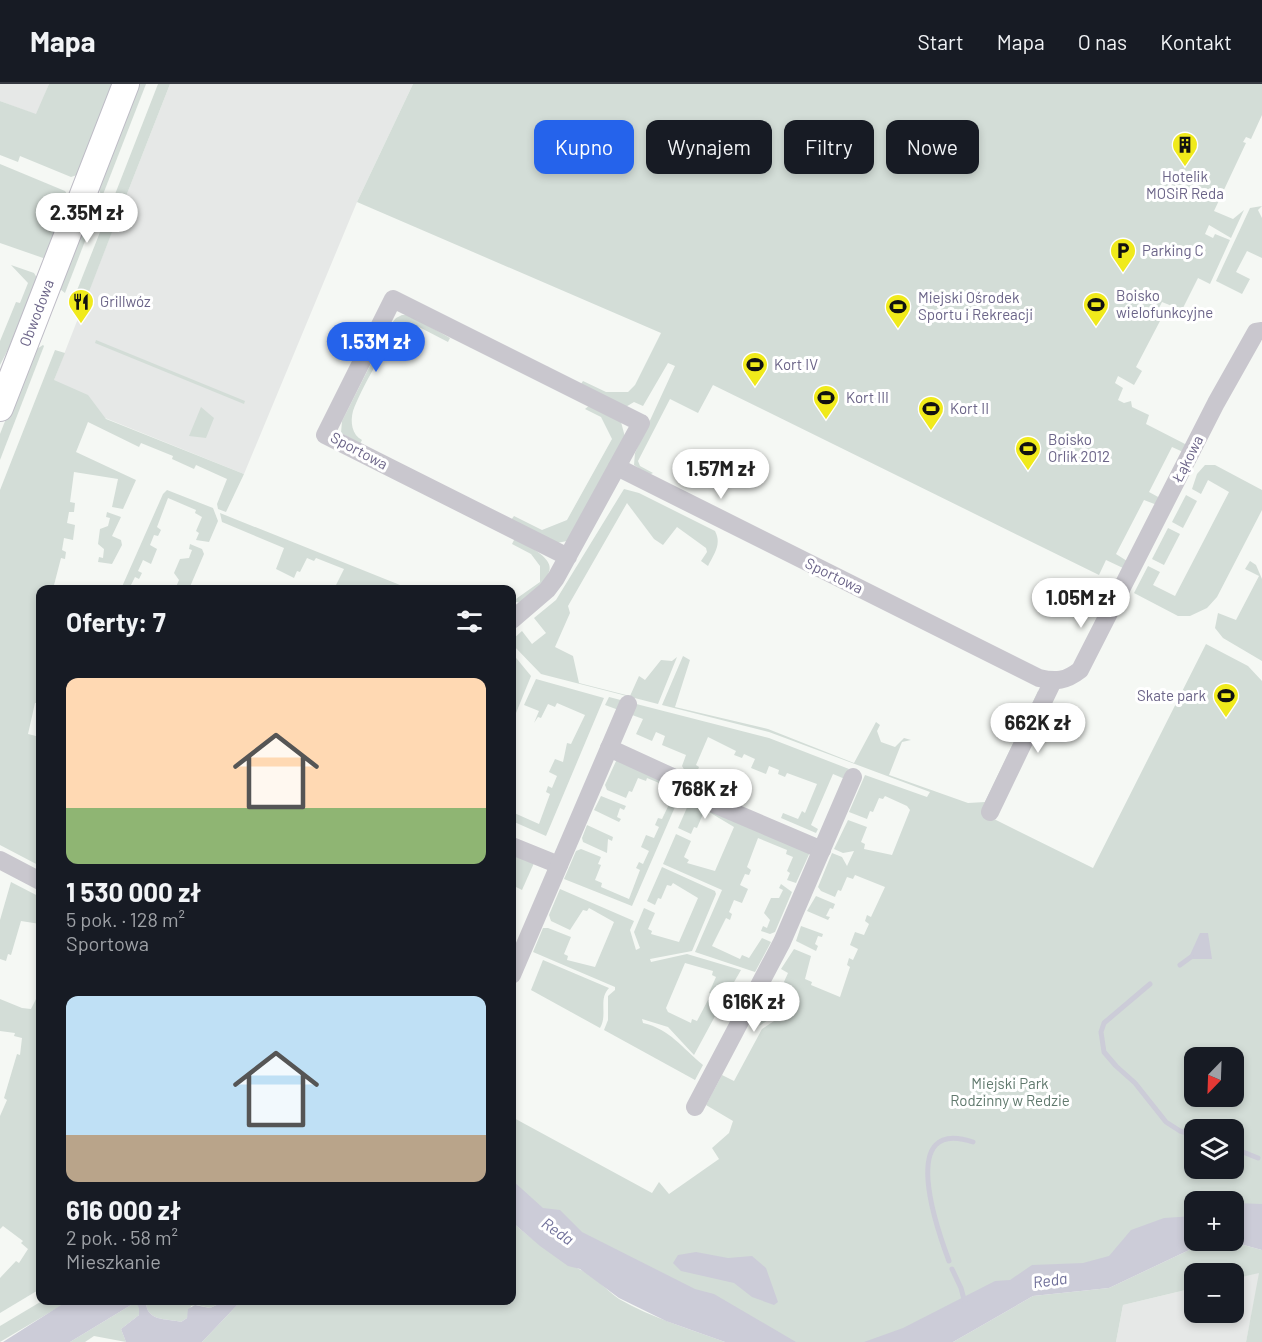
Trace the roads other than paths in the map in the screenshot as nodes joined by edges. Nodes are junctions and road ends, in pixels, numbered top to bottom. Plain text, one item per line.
1 (126, 84) edge
2 (1262, 330) edge
3 (0, 408) edge
4 (616, 467) junction
5 (568, 557) junction
6 (516, 617) edge
7 (1053, 681) junction
8 (628, 704) dead end
9 (609, 748) junction
10 (853, 777) dead end
11 (990, 812) dead end
12 (516, 848) edge
13 (822, 850) junction
14 (0, 860) edge
15 (559, 866) junction
16 (36, 878) edge
17 (516, 966) edge
18 (695, 1107) dead end

1 - 3 main road, Obwodowa
2 - 7 street, Łąkowa
4 - 5 street, Sportowa
4 - 5 street, Sportowa
4 - 7 street, Sportowa
5 - 6 street
7 - 11 street
8 - 9 street
9 - 13 street
9 - 15 street
10 - 13 street
12 - 15 street
13 - 18 street
14 - 16 street
15 - 17 street

